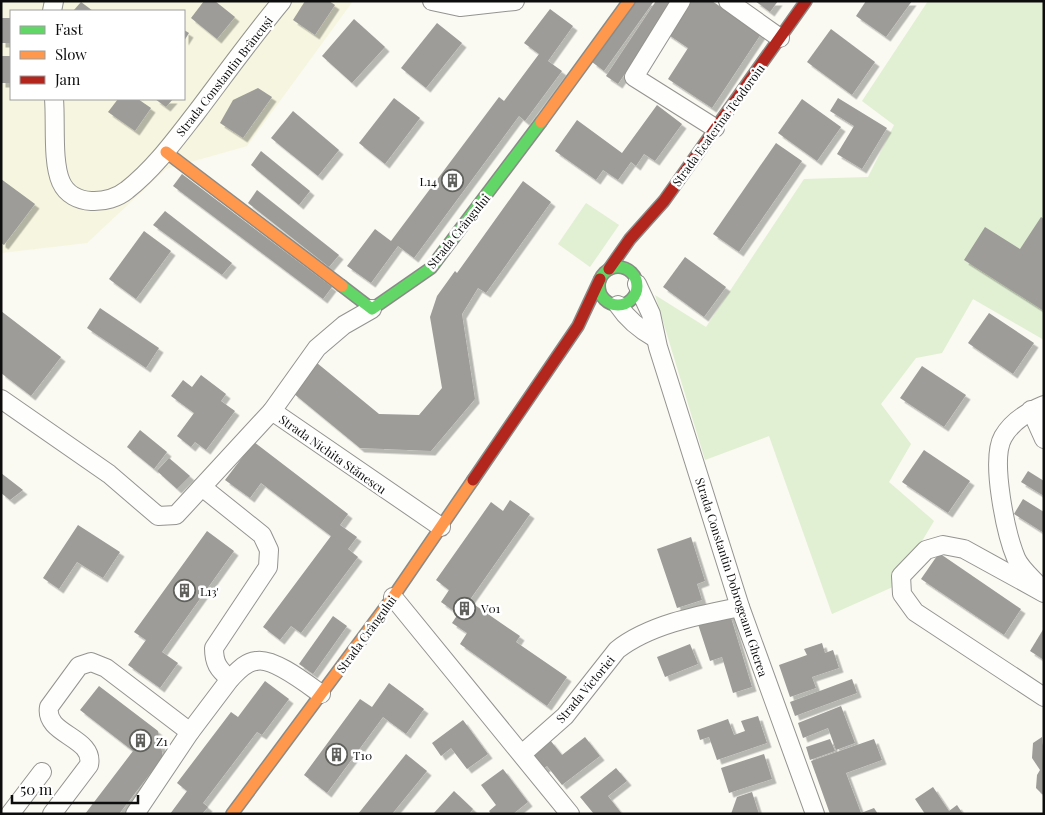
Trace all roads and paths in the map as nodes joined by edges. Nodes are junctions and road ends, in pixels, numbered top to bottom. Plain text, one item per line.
1 (282, 1) edge
2 (432, 1) edge
3 (515, 1) edge
4 (629, 1) edge
5 (681, 1) edge
6 (728, 1) edge
7 (806, 1) edge
8 (780, 38) junction
9 (54, 100) edge
10 (715, 128) junction
11 (166, 152) junction
12 (655, 212) junction
13 (644, 239) dead end
14 (637, 264) dead end
15 (609, 269) junction
16 (600, 279) junction
17 (636, 282) junction
18 (615, 304) junction
19 (372, 310) junction
20 (578, 326) junction
21 (655, 338) junction
22 (1, 399) edge
23 (1037, 407) edge
24 (272, 411) junction
25 (1044, 439) edge
26 (202, 487) junction
27 (441, 528) junction
28 (1044, 592) edge
29 (393, 597) junction
30 (740, 607) junction
31 (230, 678) junction
32 (322, 694) junction
33 (1044, 697) edge
34 (190, 732) junction
35 (522, 754) junction
36 (42, 772) dead end
37 (10, 814) edge
38 (52, 814) edge
39 (135, 814) edge
40 (232, 814) edge
41 (570, 814) edge
42 (815, 814) edge

1 - 11 street, Strada Constantin Brâncuși
2 - 3 street
4 - 19 main road, Strada Crângului
5 - 10 street
6 - 8 street
7 - 8 main road, Strada Ecaterina Teodoroiu
8 - 10 main road, Strada Ecaterina Teodoroiu
9 - 11 street, Strada Constantin Brâncuși
10 - 12 main road, Strada Ecaterina Teodoroiu
11 - 19 main road
12 - 13 main road, Strada Ecaterina Teodoroiu
12 - 15 main road, Strada Ecaterina Teodoroiu
14 - 17 main road
15 - 16 main road
15 - 17 main road
16 - 18 main road
16 - 20 main road, Strada Crângului
17 - 18 main road
17 - 21 street, Strada Constantin Dobrogeanu Gherea
18 - 20 main road, Strada Crângului
18 - 21 street
19 - 24 street
20 - 27 main road, Strada Crângului
21 - 30 street, Strada Constantin Dobrogeanu Gherea
22 - 26 street, Strada Nichita Stănescu
23 - 25 street
23 - 28 street
24 - 26 street, Strada Nichita Stănescu
24 - 27 street, Strada Nichita Stănescu
26 - 31 street
27 - 29 main road, Strada Crângului
28 - 33 street
29 - 32 main road, Strada Crângului
29 - 35 street
30 - 35 street, Strada Victoriei
30 - 42 street, Strada Constantin Dobrogeanu Gherea
31 - 32 street
31 - 34 street
32 - 40 main road, Strada Crângului
34 - 38 street
34 - 39 street
35 - 41 street
36 - 37 street

